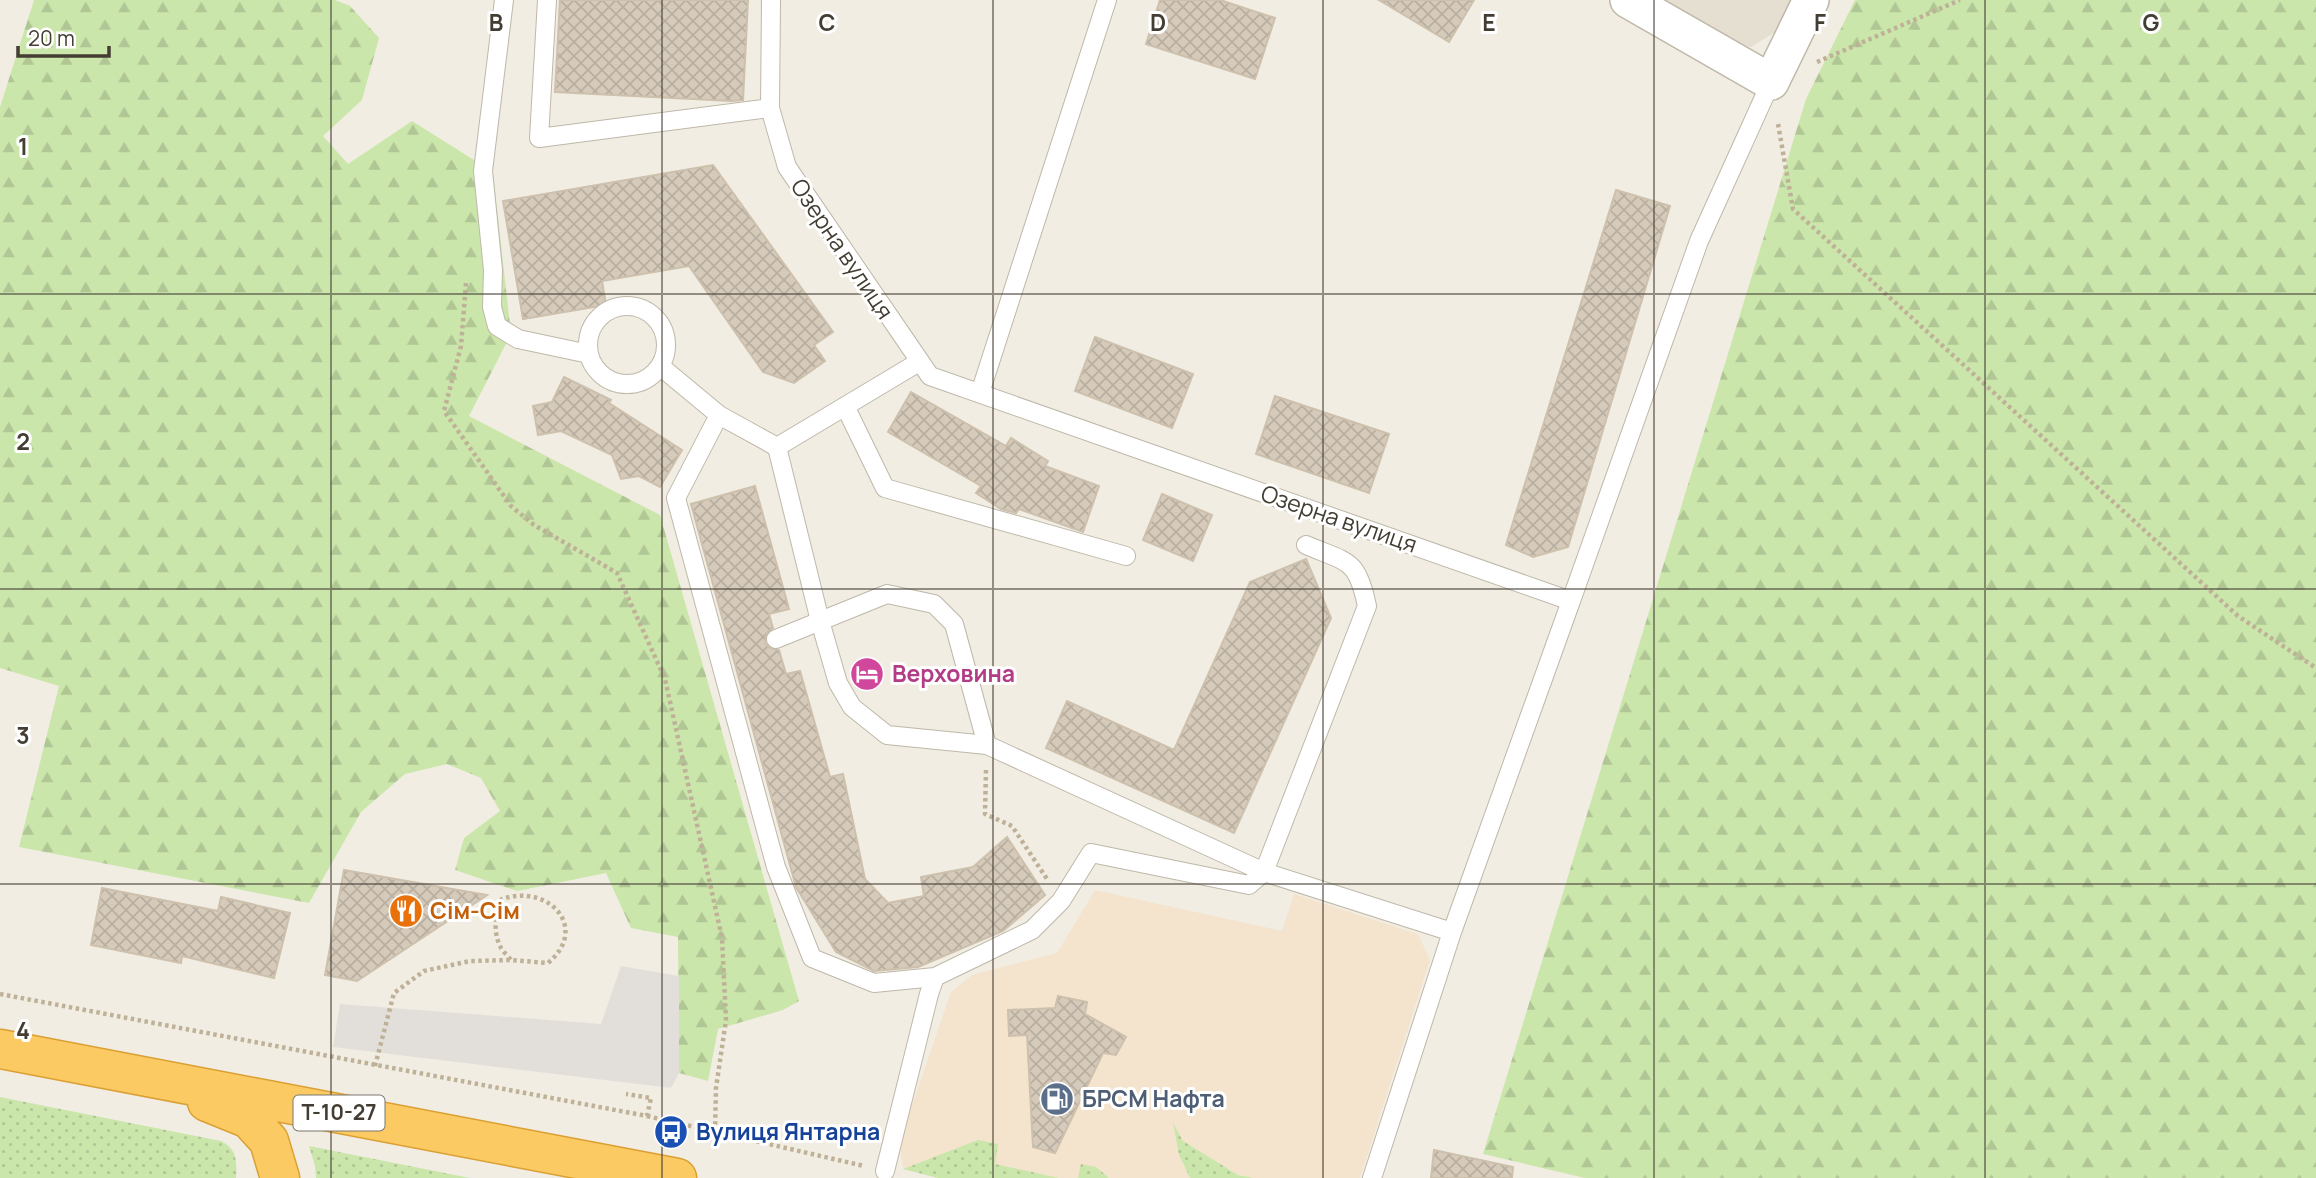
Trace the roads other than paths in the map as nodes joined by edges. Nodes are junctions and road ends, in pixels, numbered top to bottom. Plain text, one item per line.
1 (504, 0) edge
2 (547, 0) edge
3 (771, 0) edge
4 (1107, 0) edge
5 (1628, 0) edge
6 (1811, 0) edge
7 (1771, 82) junction
8 (771, 108) junction
9 (589, 354) junction
10 (919, 362) junction
11 (660, 366) junction
12 (980, 393) junction
13 (845, 406) junction
14 (719, 415) junction
15 (777, 447) junction
16 (1306, 545) dead end
17 (1126, 556) dead end
18 (1571, 601) junction
19 (820, 621) junction
20 (776, 639) dead end
21 (987, 745) junction
22 (1264, 872) junction
23 (1452, 932) junction
24 (935, 977) junction
25 (0, 1049) edge
26 (147, 1077) junction
27 (886, 1171) road end
28 (280, 1178) edge
29 (677, 1178) edge
30 (1372, 1178) edge

1 - 9 lane
2 - 8 lane
3 - 8 lane, Озерна вулиця
4 - 12 lane
5 - 7 street
6 - 7 street
7 - 18 lane
8 - 10 lane, Озерна вулиця
9 - 11 lane
9 - 11 lane
10 - 12 lane, Озерна вулиця
10 - 13 lane
11 - 14 lane
12 - 18 lane, Озерна вулиця
13 - 15 lane
13 - 17 lane
14 - 15 lane
14 - 24 lane
15 - 19 lane
16 - 22 lane
18 - 23 lane
19 - 20 lane
19 - 21 lane
19 - 21 lane
21 - 22 lane
22 - 23 lane
22 - 24 lane
23 - 30 lane
24 - 27 lane
25 - 26 highway, Т-10-27
26 - 28 highway
26 - 29 highway, Т-10-27

